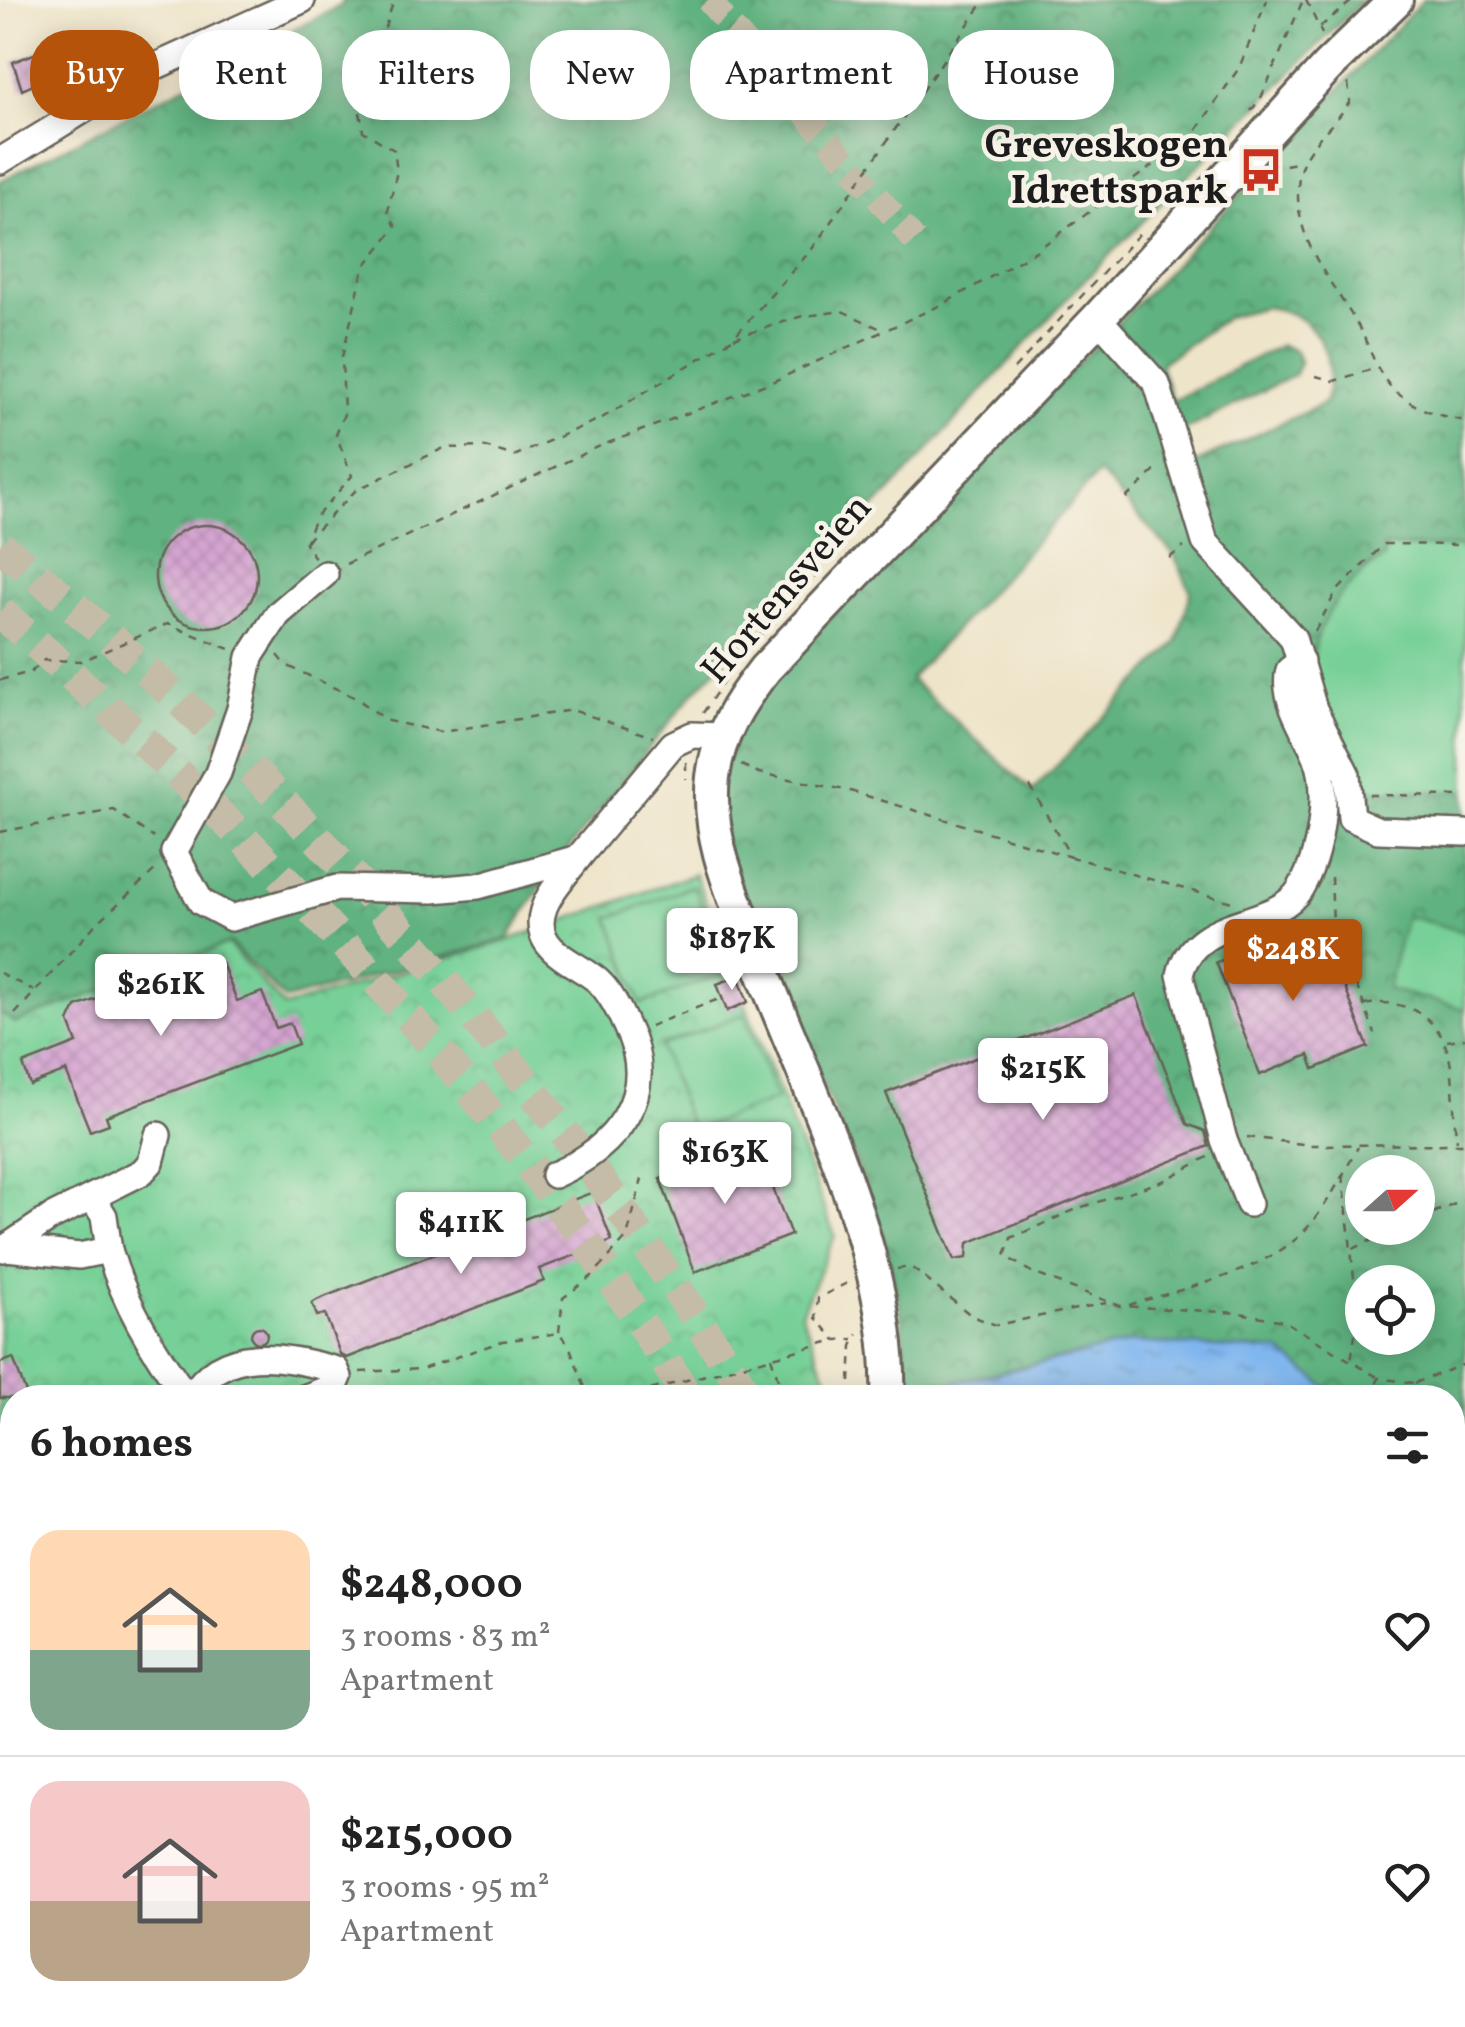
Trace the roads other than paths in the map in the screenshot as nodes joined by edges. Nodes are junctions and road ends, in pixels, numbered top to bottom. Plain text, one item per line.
1 (302, 0) edge
2 (1396, 0) edge
3 (0, 161) edge
4 (1098, 318) junction
5 (326, 574) road end
6 (1301, 660) junction
7 (701, 742) junction
8 (1465, 833) edge
9 (578, 858) junction
10 (158, 1135) dead end
11 (554, 1175) dead end
12 (92, 1197) junction
13 (1249, 1204) dead end
14 (3, 1250) edge
15 (109, 1250) junction
16 (179, 1385) edge
17 (200, 1385) edge
18 (334, 1385) edge
19 (888, 1385) edge

1 - 3 street
2 - 4 main road, Hortensveien
4 - 6 street
4 - 7 main road, Hortensveien
5 - 9 street
6 - 8 street
6 - 13 street
7 - 9 street
7 - 19 main road, Hortensveien
9 - 11 street
10 - 12 street
12 - 14 street
12 - 15 street
14 - 15 street
15 - 16 street
17 - 18 street

